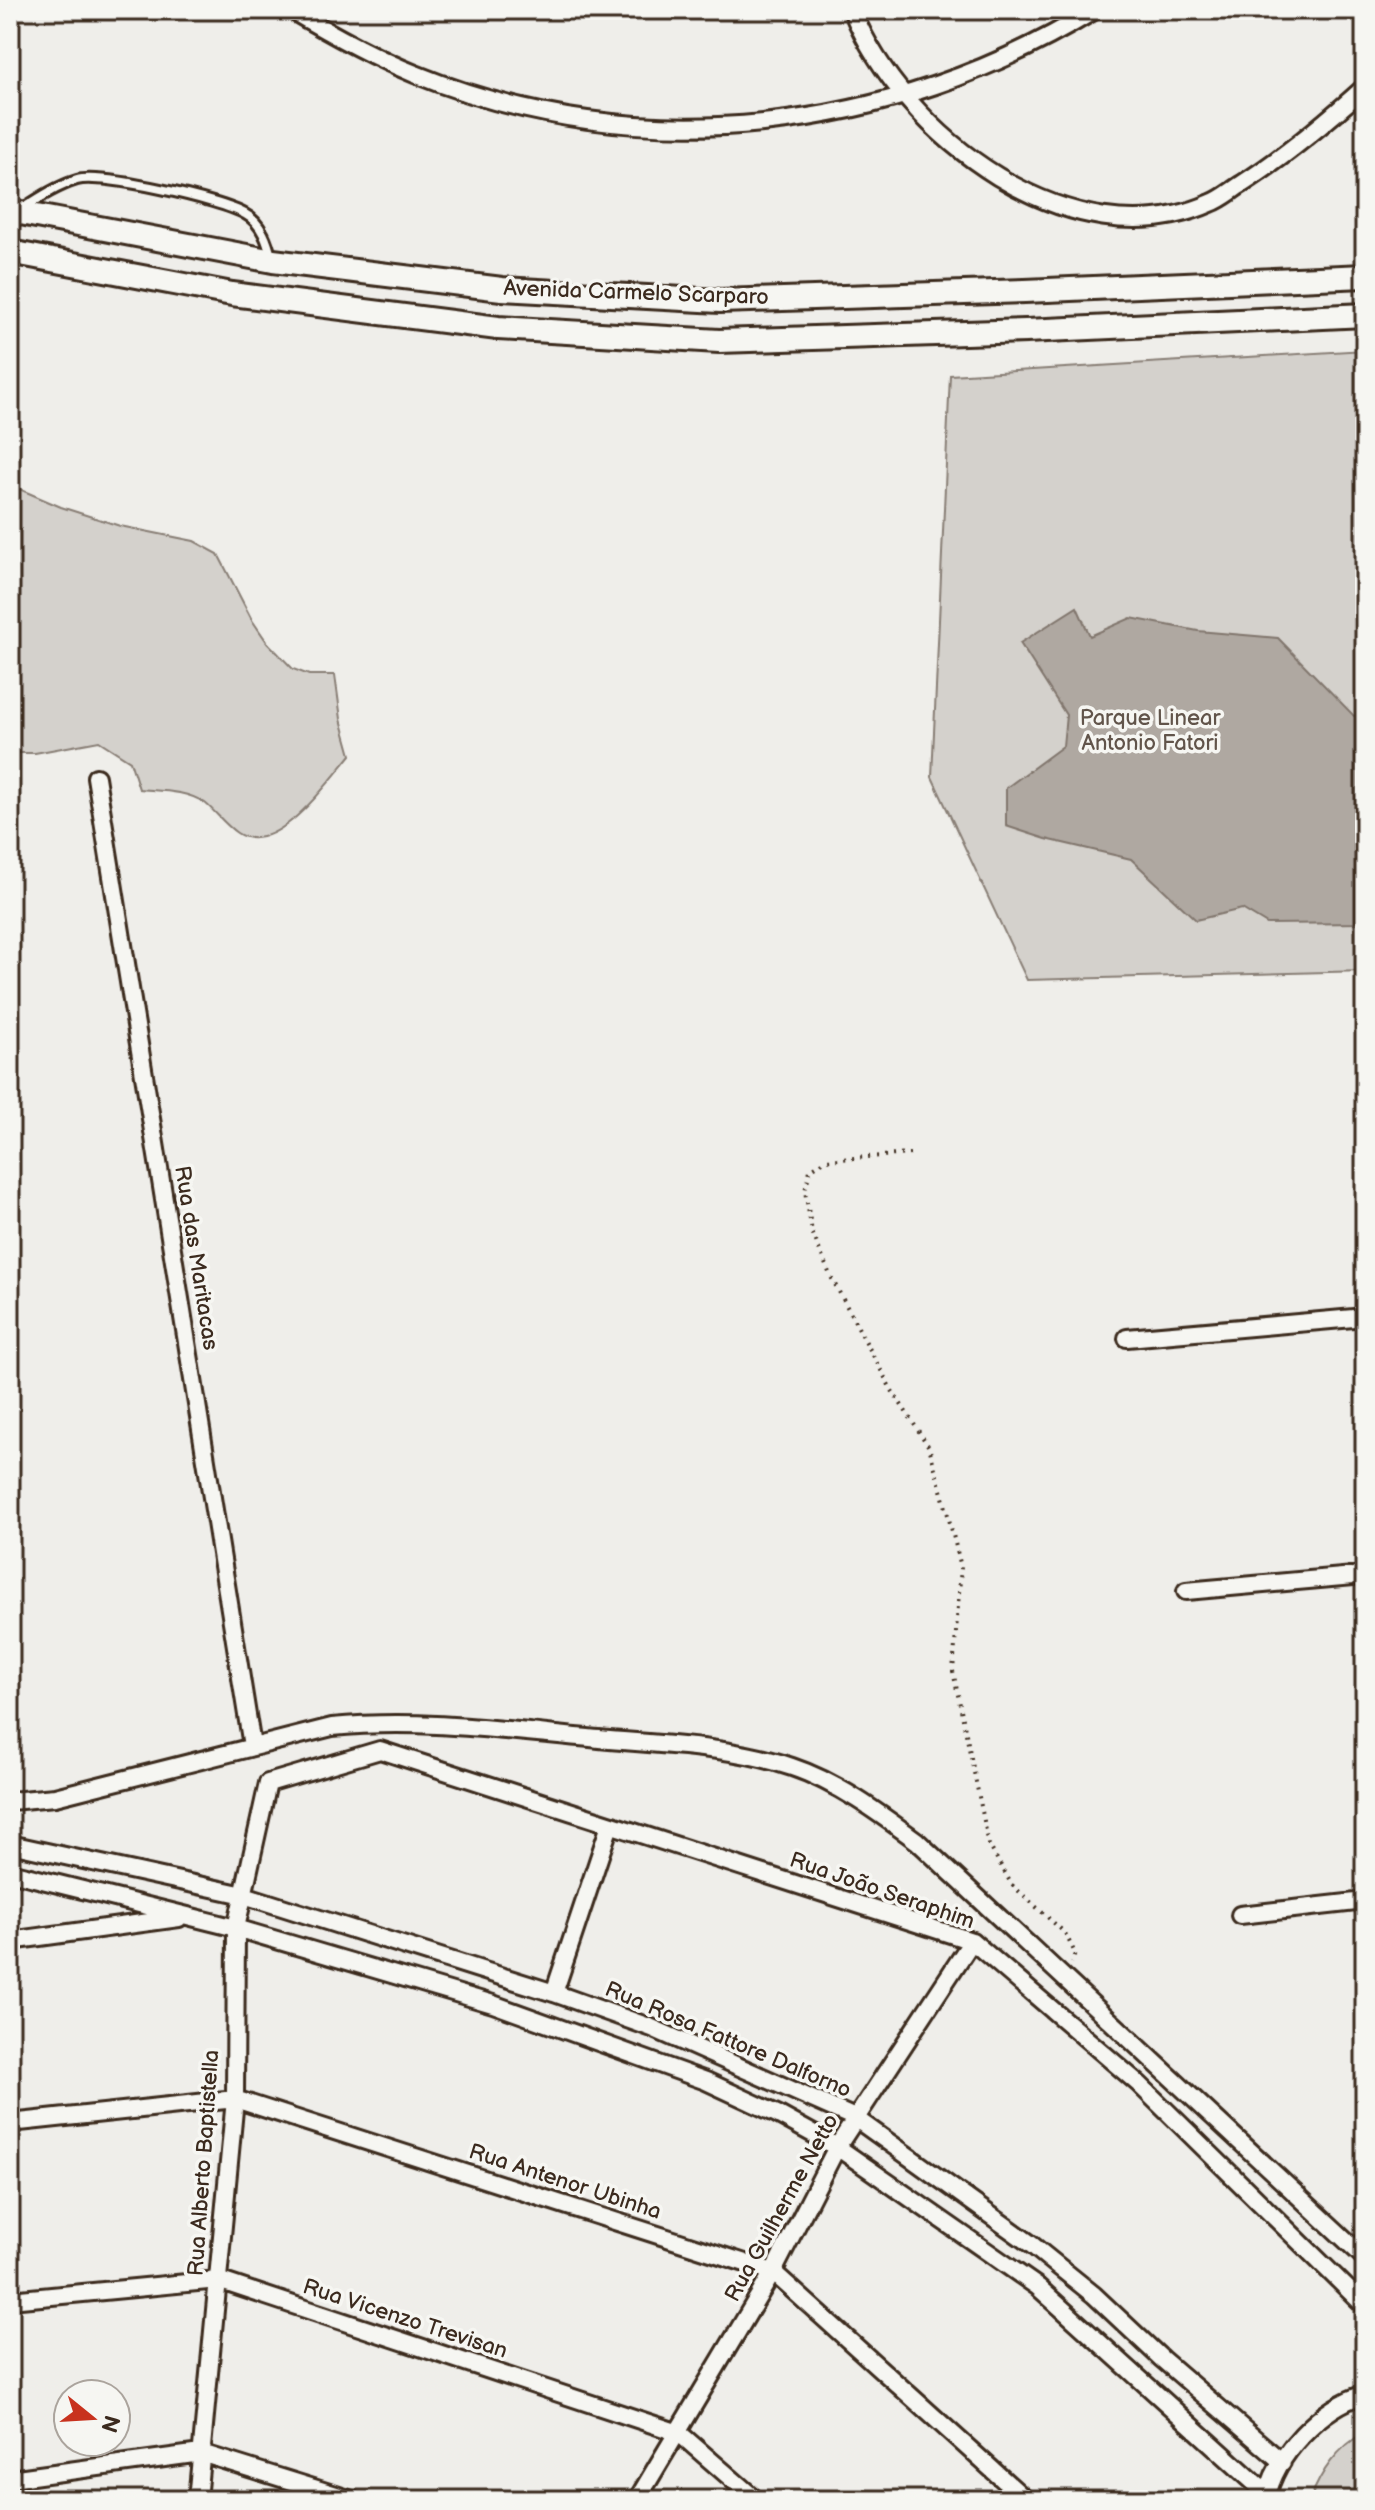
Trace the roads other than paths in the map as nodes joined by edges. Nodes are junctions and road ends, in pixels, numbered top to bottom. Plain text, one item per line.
1 (291, 10) edge
2 (852, 10) edge
3 (1095, 10) edge
4 (1365, 87) edge
5 (904, 97) junction
6 (12, 212) edge
7 (10, 252) edge
8 (273, 261) junction
9 (1365, 276) edge
10 (1365, 315) edge
11 (96, 777) dead end
12 (1365, 1317) edge
13 (1127, 1338) dead end
14 (1365, 1575) edge
15 (1186, 1591) dead end
16 (252, 1746) junction
17 (268, 1783) joint
18 (10, 1801) edge
19 (610, 1825) junction
20 (10, 1844) edge
21 (10, 1872) edge
22 (244, 1895) junction
23 (1365, 1901) edge
24 (1240, 1915) dead end
25 (190, 1916) junction
26 (236, 1928) junction
27 (10, 1941) edge
28 (972, 1941) junction
29 (554, 1993) junction
30 (235, 2099) junction
31 (855, 2118) junction
32 (10, 2123) edge
33 (837, 2147) junction
34 (1365, 2258) edge
35 (773, 2272) junction
36 (218, 2280) junction
37 (10, 2300) edge
38 (1365, 2306) edge
39 (1365, 2394) edge
40 (679, 2433) junction
41 (201, 2453) junction
42 (1282, 2462) junction
43 (10, 2479) edge
44 (1266, 2497) edge
45 (197, 2500) edge
46 (352, 2500) edge
47 (637, 2500) edge
48 (756, 2500) edge
49 (1026, 2500) edge

1 - 5 street
2 - 5 street
3 - 5 street
4 - 5 street
6 - 8 main road, Avenida Carmelo Scarparo
6 - 8 lane
7 - 10 main road, Avenida Carmelo Scarparo
8 - 9 main road, Avenida Carmelo Scarparo
11 - 16 street, Rua das Maritacas
12 - 13 street
14 - 15 street
16 - 18 street
16 - 34 street
17 - 19 street, Rua João Seraphim
17 - 22 street, Rua Alberto Baptistella
19 - 28 street, Rua João Seraphim
19 - 29 street
20 - 22 street, Rua Rosa Fattore Dalforno
21 - 25 street, Rua Rosa Fattore Dalforno
22 - 26 street, Rua Alberto Baptistella
22 - 29 street, Rua Rosa Fattore Dalforno
23 - 24 street
25 - 26 street, Rua Rosa Fattore Dalforno
25 - 27 street
26 - 30 street, Rua Alberto Baptistella
26 - 33 street, Rua Rosa Fattore Dalforno
28 - 31 street, Rua Guilherme Netto
28 - 38 street, Rua João Seraphim
29 - 31 street, Rua Rosa Fattore Dalforno
30 - 32 street, Rua Antenor Ubinha
30 - 35 street, Rua Antenor Ubinha
30 - 36 street, Rua Alberto Baptistella
31 - 33 street, Rua Guilherme Netto
31 - 42 street, Rua Rosa Fattore Dalforno
33 - 35 street, Rua Guilherme Netto
33 - 44 street, Rua Rosa Fattore Dalforno
35 - 40 street, Rua Guilherme Netto
35 - 49 street, Rua Antenor Ubinha
36 - 37 street, Rua Vicenzo Trevisan
36 - 40 street, Rua Vicenzo Trevisan
36 - 41 street, Rua Alberto Baptistella
39 - 42 street
40 - 47 street, Rua Guilherme Netto
40 - 48 street, Rua Vicenzo Trevisan
41 - 43 street
41 - 45 street, Rua Alberto Baptistella
41 - 46 street
42 - 44 street

